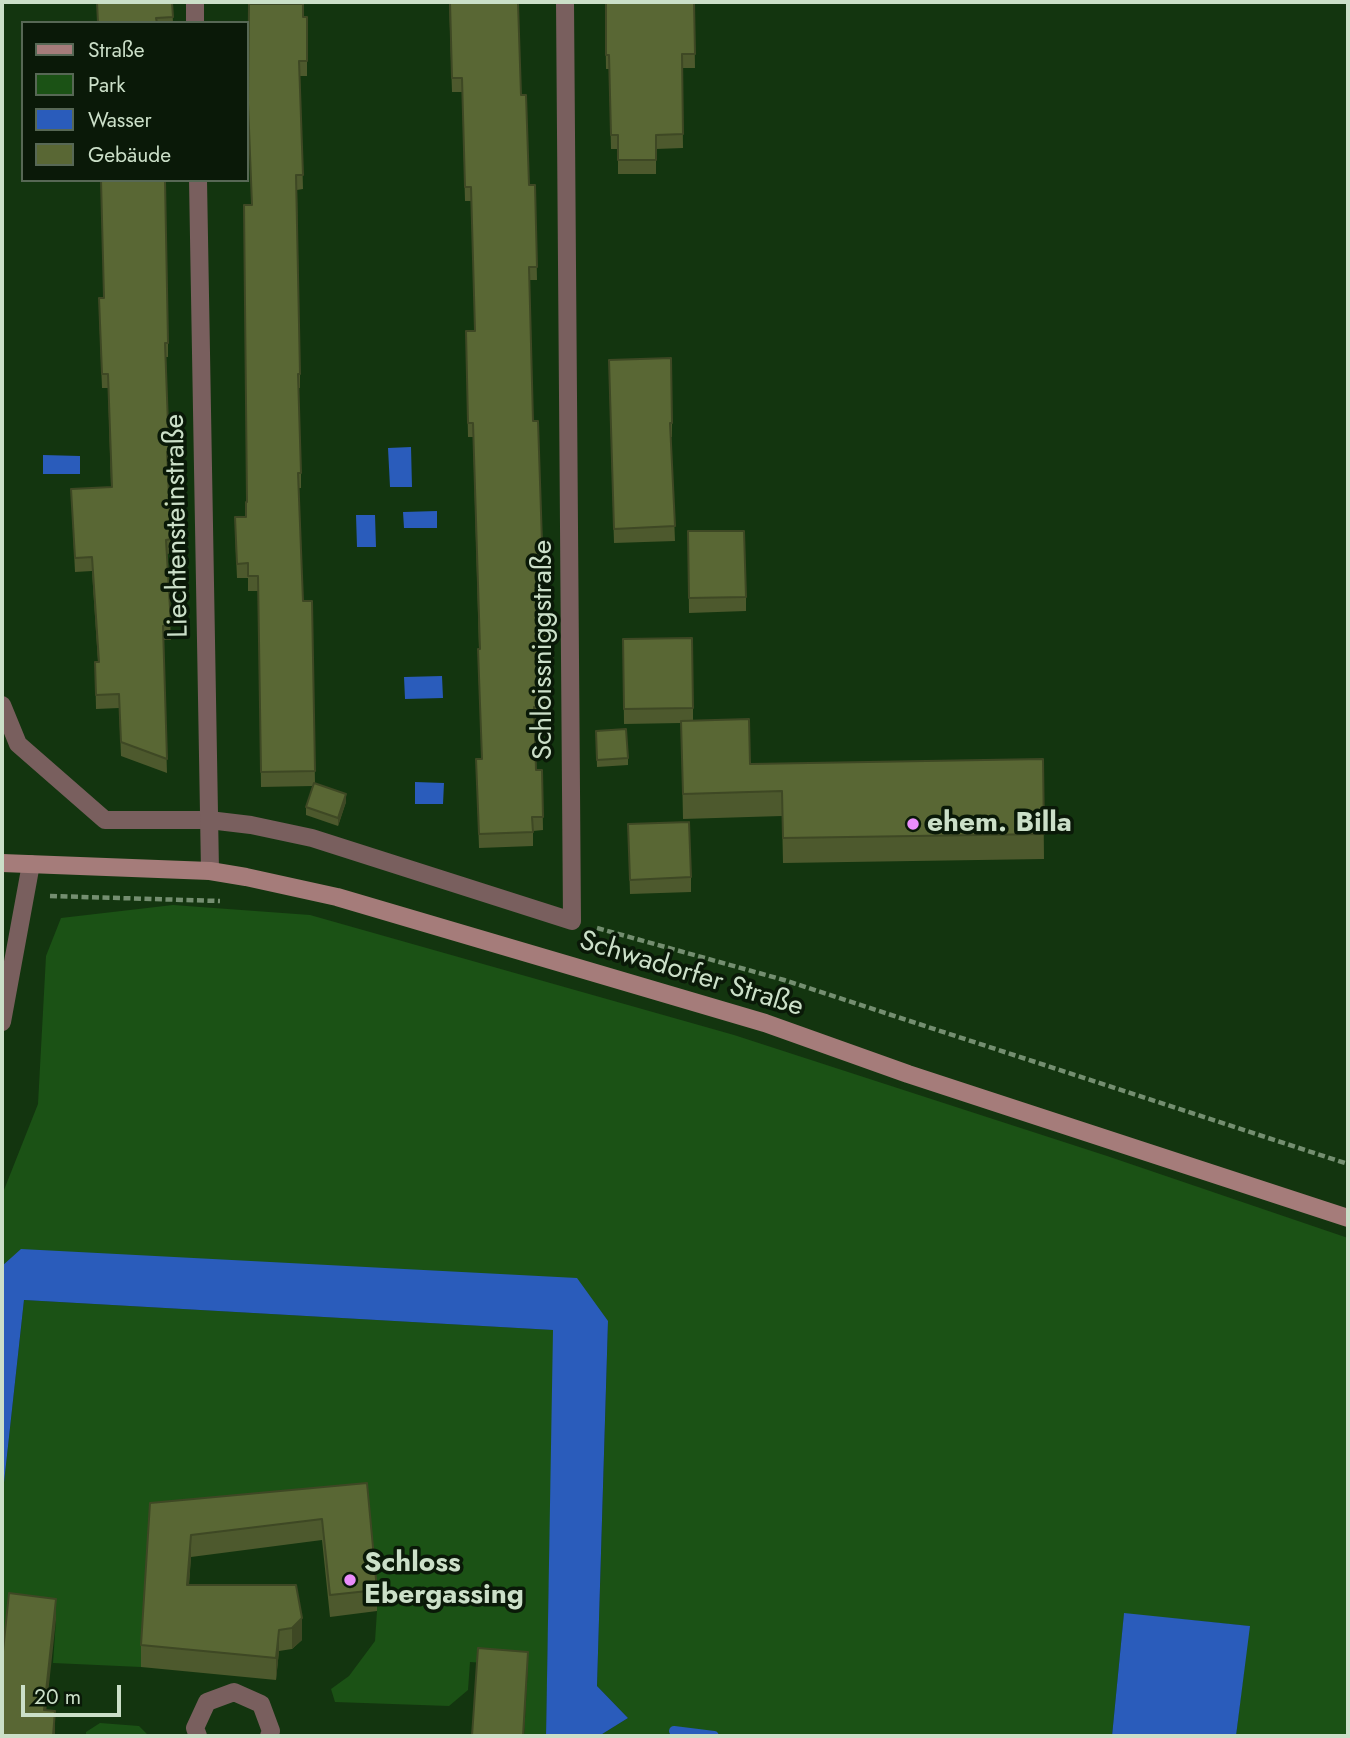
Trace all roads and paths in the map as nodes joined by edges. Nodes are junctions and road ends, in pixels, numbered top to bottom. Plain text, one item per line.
1 (195, 2) edge
2 (565, 2) edge
3 (195, 21) edge
4 (198, 182) edge
5 (2, 705) edge
6 (209, 820) junction
7 (2, 863) edge
8 (31, 864) junction
9 (210, 871) junction
10 (572, 921) junction
11 (2, 1022) edge
12 (1348, 1164) edge
13 (1348, 1218) edge
14 (198, 1736) edge
15 (269, 1736) edge

1 - 3 street
2 - 10 street, Schloissniggstraße
4 - 6 street, Liechtensteinstraße
5 - 6 street
6 - 9 street, Liechtensteinstraße
6 - 10 street
7 - 8 main road, Schwadorfer Straße
8 - 9 main road, Schwadorfer Straße
8 - 11 street
9 - 13 main road, Schwadorfer Straße
10 - 12 path
14 - 15 street

